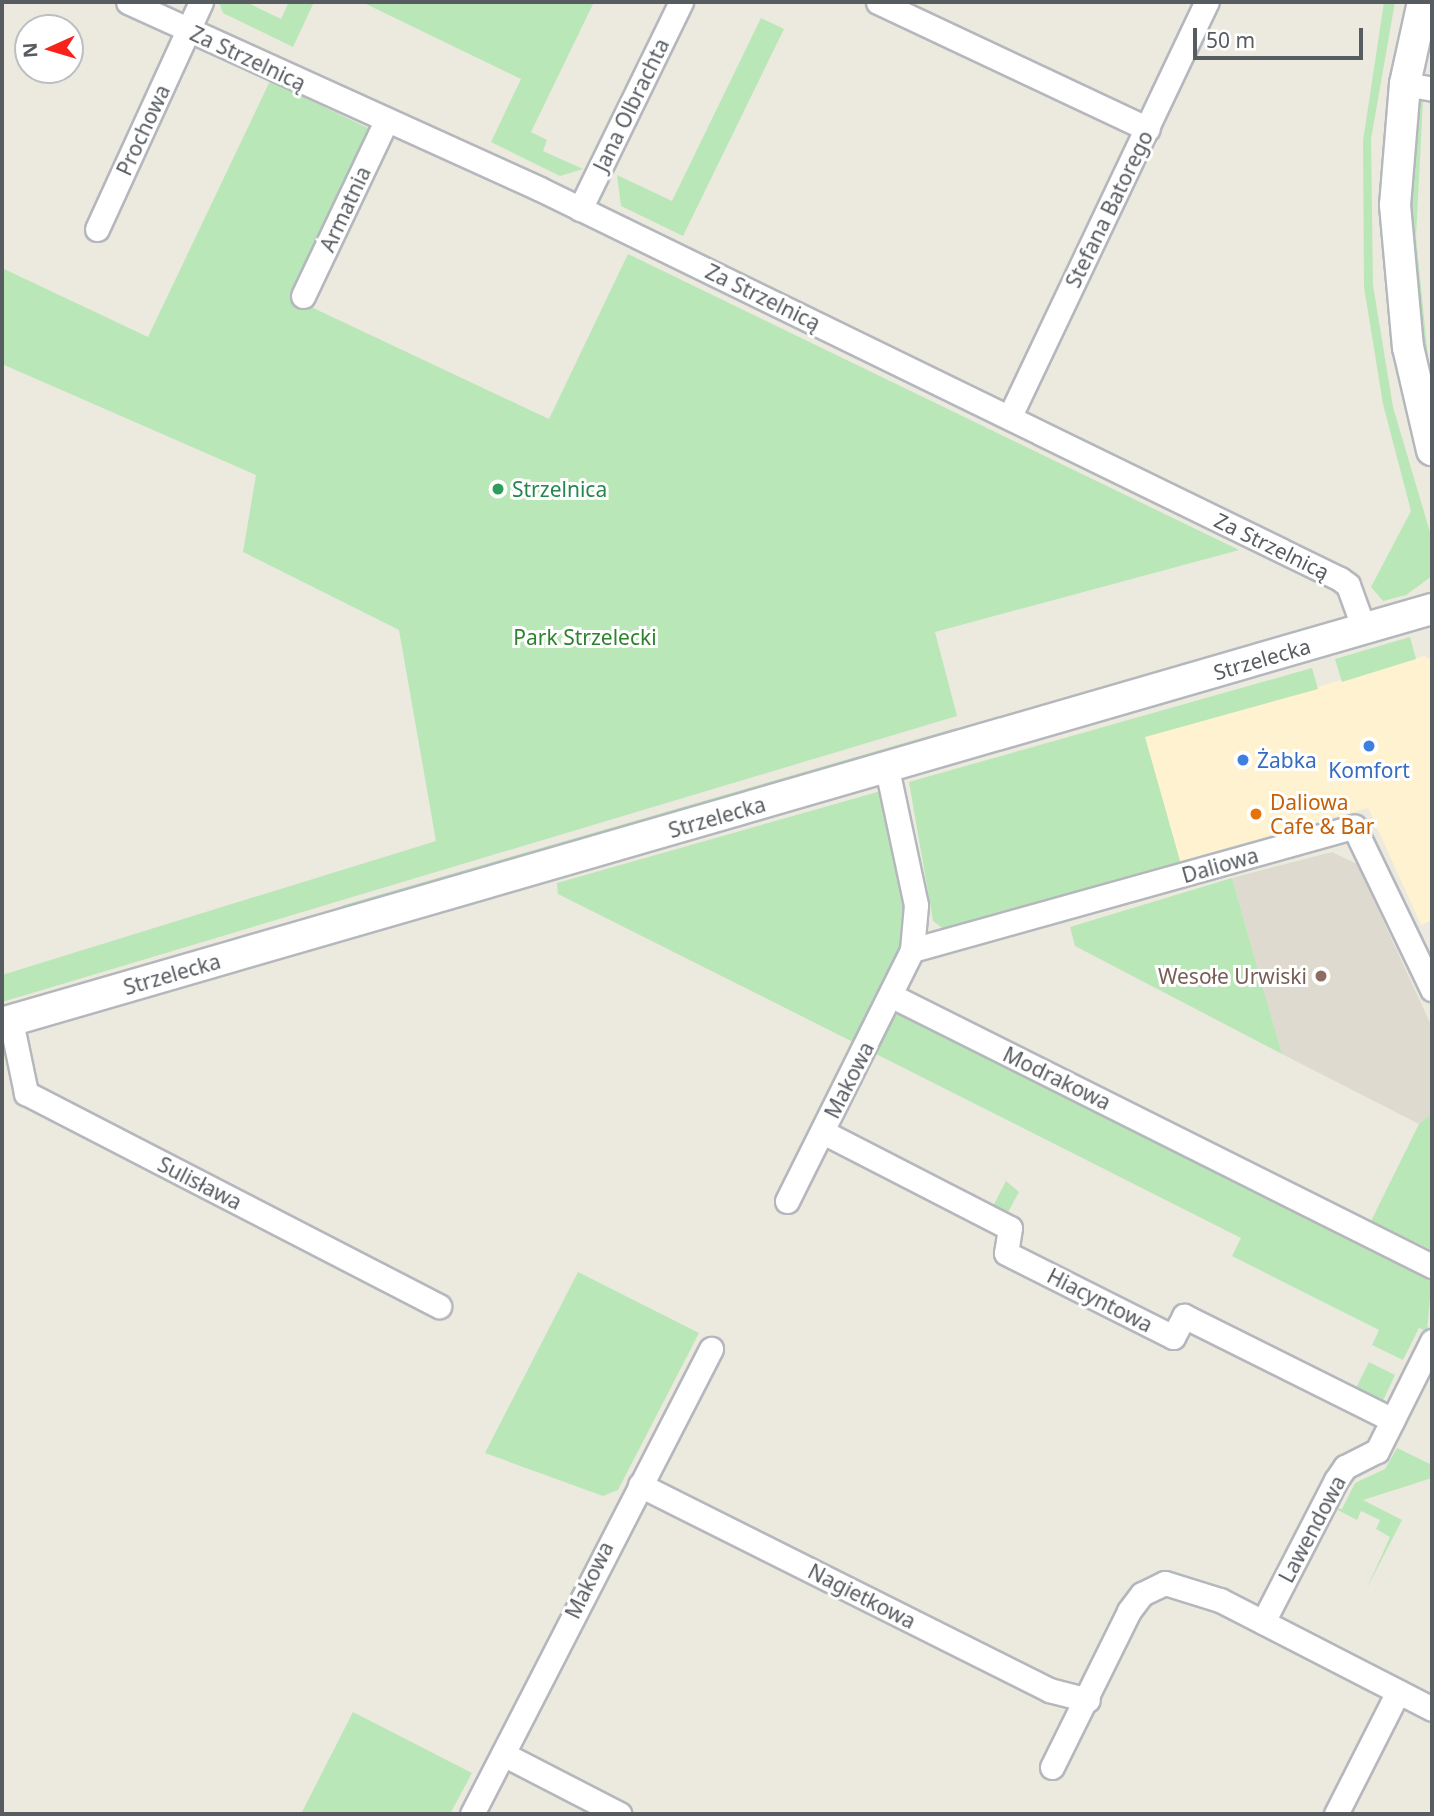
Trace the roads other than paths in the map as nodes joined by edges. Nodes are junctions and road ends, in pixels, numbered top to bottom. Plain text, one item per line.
1 (128, 2) edge
2 (201, 2) edge
3 (681, 2) edge
4 (878, 2) edge
5 (1207, 2) edge
6 (1423, 2) edge
7 (188, 31) junction
8 (1418, 86) edge
9 (386, 121) junction
10 (1148, 129) junction
11 (580, 209) junction
12 (97, 229) dead end
13 (303, 296) dead end
14 (1010, 416) junction
15 (1432, 450) edge
16 (1432, 609) edge
17 (1364, 629) junction
18 (887, 768) junction
19 (912, 950) junction
20 (1432, 989) edge
21 (892, 996) junction
22 (6, 1022) edge
23 (823, 1132) junction
24 (788, 1201) dead end
25 (1432, 1266) edge
26 (439, 1306) dead end
27 (1432, 1341) edge
28 (711, 1349) dead end
29 (1393, 1420) junction
30 (640, 1485) junction
31 (1263, 1622) junction
32 (1398, 1692) junction
33 (1088, 1700) junction
34 (1432, 1709) edge
35 (503, 1754) junction
36 (1052, 1767) dead end
37 (472, 1814) edge
38 (619, 1814) edge
39 (1336, 1814) edge

1 - 7 street, Za Strzelnicą
2 - 7 street, Prochowa
3 - 11 street, Jana Olbrachta
4 - 10 street
5 - 10 street, Stefana Batorego
6 - 8 street
7 - 9 street, Za Strzelnicą
7 - 12 street, Prochowa
8 - 15 street
9 - 11 street, Za Strzelnicą
9 - 13 street, Armatnia
10 - 14 street, Stefana Batorego
11 - 14 street, Za Strzelnicą
14 - 17 street, Za Strzelnicą
16 - 17 street, Strzelecka
17 - 18 street, Strzelecka
18 - 19 street
18 - 22 street, Strzelecka
19 - 20 street, Daliowa
19 - 21 street
21 - 23 street, Makowa
21 - 25 street, Modrakowa
22 - 26 street, Sulisława
23 - 24 street, Makowa
23 - 29 street, Hiacyntowa
27 - 29 street, Lawendowa
28 - 30 street, Makowa
29 - 31 street, Lawendowa
30 - 33 street, Nagietkowa
30 - 35 street, Makowa
31 - 32 street
31 - 33 street
32 - 34 street
32 - 39 street
33 - 36 street
35 - 37 street, Makowa
35 - 38 street

